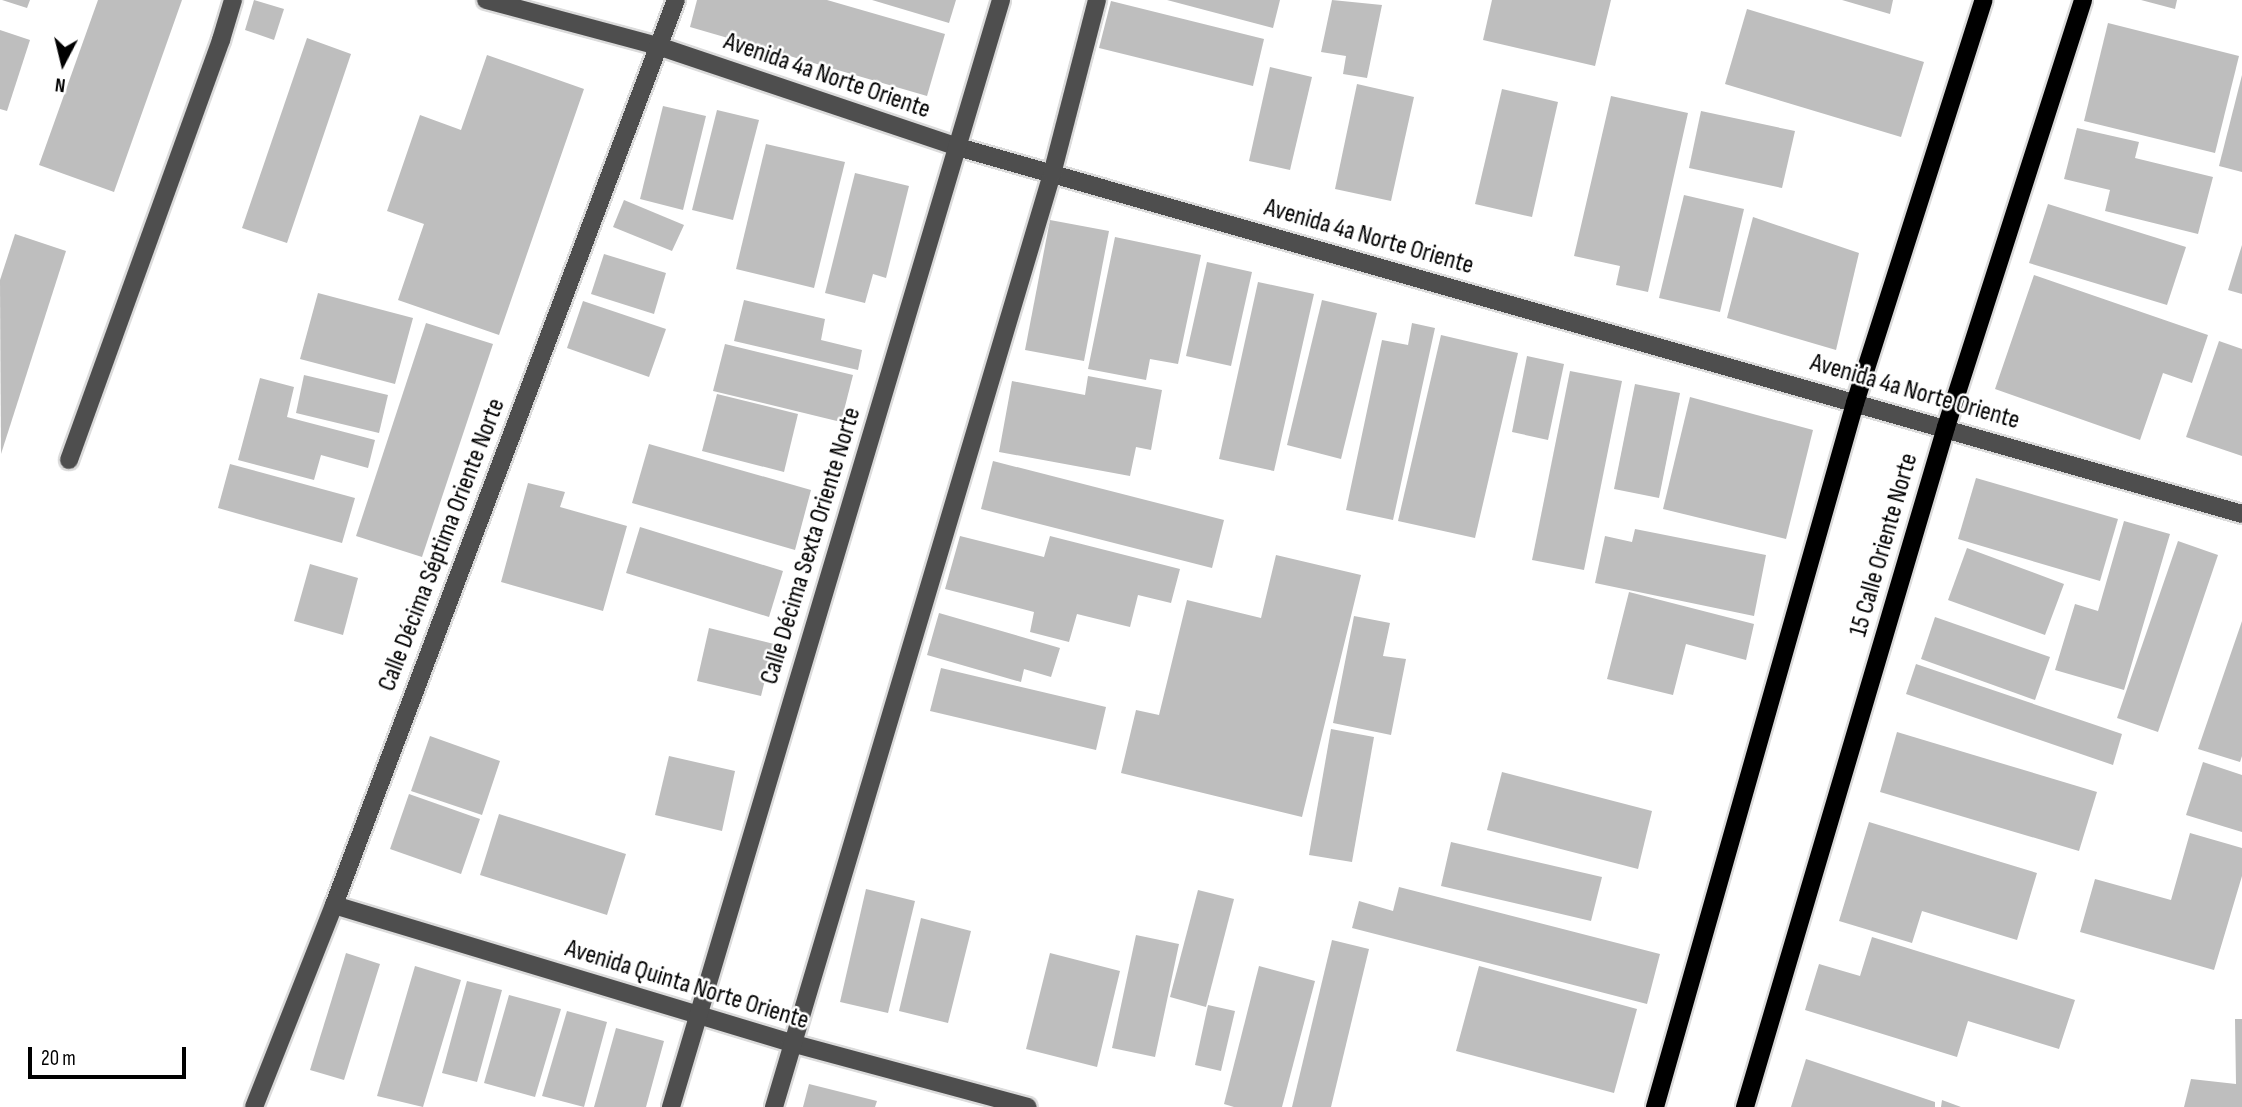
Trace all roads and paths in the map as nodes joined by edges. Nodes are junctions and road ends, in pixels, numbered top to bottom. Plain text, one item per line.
1 (233, 0) edge
2 (486, 0) edge
3 (677, 0) edge
4 (1001, 0) edge
5 (1097, 0) edge
6 (1984, 0) edge
7 (2083, 0) edge
8 (658, 46) junction
9 (958, 147) junction
10 (1052, 174) junction
11 (1855, 403) junction
12 (1946, 427) junction
13 (69, 460) dead end
14 (2242, 514) edge
15 (334, 905) junction
16 (696, 1016) junction
17 (791, 1043) junction
18 (254, 1107) edge
19 (671, 1107) edge
20 (774, 1107) edge
21 (1028, 1107) edge
22 (1655, 1107) edge
23 (1745, 1107) edge

1 - 13 street
2 - 8 street, Avenida 4a Norte Oriente
3 - 8 street, Calle Décima Séptima Oriente Norte
4 - 9 street, Calle Décima Sexta Oriente Norte
5 - 10 street
6 - 11 main road
7 - 12 main road, 15 Calle Oriente Norte
8 - 9 street, Avenida 4a Norte Oriente
8 - 15 street, Calle Décima Séptima Oriente Norte
9 - 10 street, Avenida 4a Norte Oriente
9 - 16 street, Calle Décima Sexta Oriente Norte
10 - 11 street, Avenida 4a Norte Oriente
10 - 17 street
11 - 12 street, Avenida 4a Norte Oriente
11 - 22 main road
12 - 14 street, Avenida 4a Norte Oriente
12 - 23 main road, 15 Calle Oriente Norte
15 - 16 street, Avenida Quinta Norte Oriente
15 - 18 street, Calle Décima Séptima Oriente Norte
16 - 17 street, Avenida Quinta Norte Oriente
16 - 19 street, Calle Décima Sexta Oriente Norte
17 - 20 street
17 - 21 street, Avenida Quinta Norte Oriente

